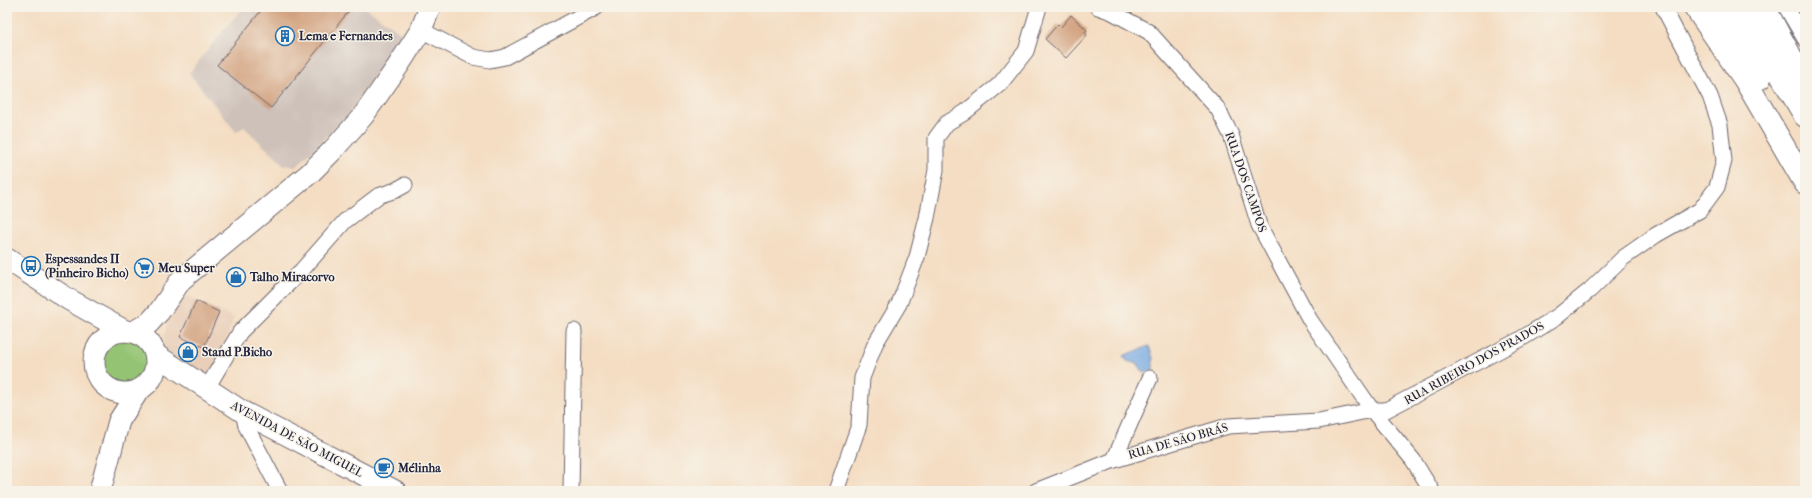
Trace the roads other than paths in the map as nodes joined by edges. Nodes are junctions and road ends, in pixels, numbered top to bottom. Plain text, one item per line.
1 (430, 7) edge
2 (597, 7) edge
3 (1039, 7) edge
4 (1098, 7) edge
5 (1663, 7) edge
6 (1695, 7) edge
7 (1718, 7) edge
8 (1786, 7) edge
9 (1748, 9) edge
10 (420, 30) junction
11 (1805, 39) edge
12 (1805, 83) edge
13 (1805, 116) edge
14 (1805, 153) edge
15 (1805, 182) edge
16 (405, 184) dead end
17 (7, 259) edge
18 (171, 294) junction
19 (68, 299) junction
20 (129, 331) junction
21 (574, 331) dead end
22 (96, 350) junction
23 (155, 352) junction
24 (1150, 378) dead end
25 (98, 379) junction
26 (203, 386) junction
27 (143, 388) junction
28 (1372, 410) junction
29 (244, 412) junction
30 (119, 421) junction
31 (1114, 460) junction
32 (100, 491) edge
33 (280, 491) edge
34 (395, 491) edge
35 (571, 491) edge
36 (836, 491) edge
37 (1036, 491) edge
38 (1432, 491) edge

1 - 10 main road
2 - 10 street
3 - 36 street
4 - 28 street, RUA DOS CAMPOS
5 - 28 street, RUA RIBEIRO DOS PRADOS
6 - 15 highway
7 - 14 highway
8 - 11 street
9 - 12 highway
9 - 13 highway
10 - 18 main road
16 - 26 street
17 - 19 main road
18 - 20 main road
18 - 23 main road
19 - 20 main road
19 - 22 main road
20 - 22 main road
20 - 23 main road
21 - 35 street
22 - 25 main road
23 - 26 main road, AVENIDA DE SÃO MIGUEL
23 - 27 main road
24 - 31 street
25 - 27 main road
25 - 30 main road
26 - 27 main road
26 - 29 main road, AVENIDA DE SÃO MIGUEL
27 - 30 main road
28 - 31 street, RUA DE SÃO BRÁS
28 - 38 street, RUA DOS CAMPOS
29 - 33 street
29 - 34 main road, AVENIDA DE SÃO MIGUEL
30 - 32 main road
31 - 37 street, RUA DE SÃO BRÁS

